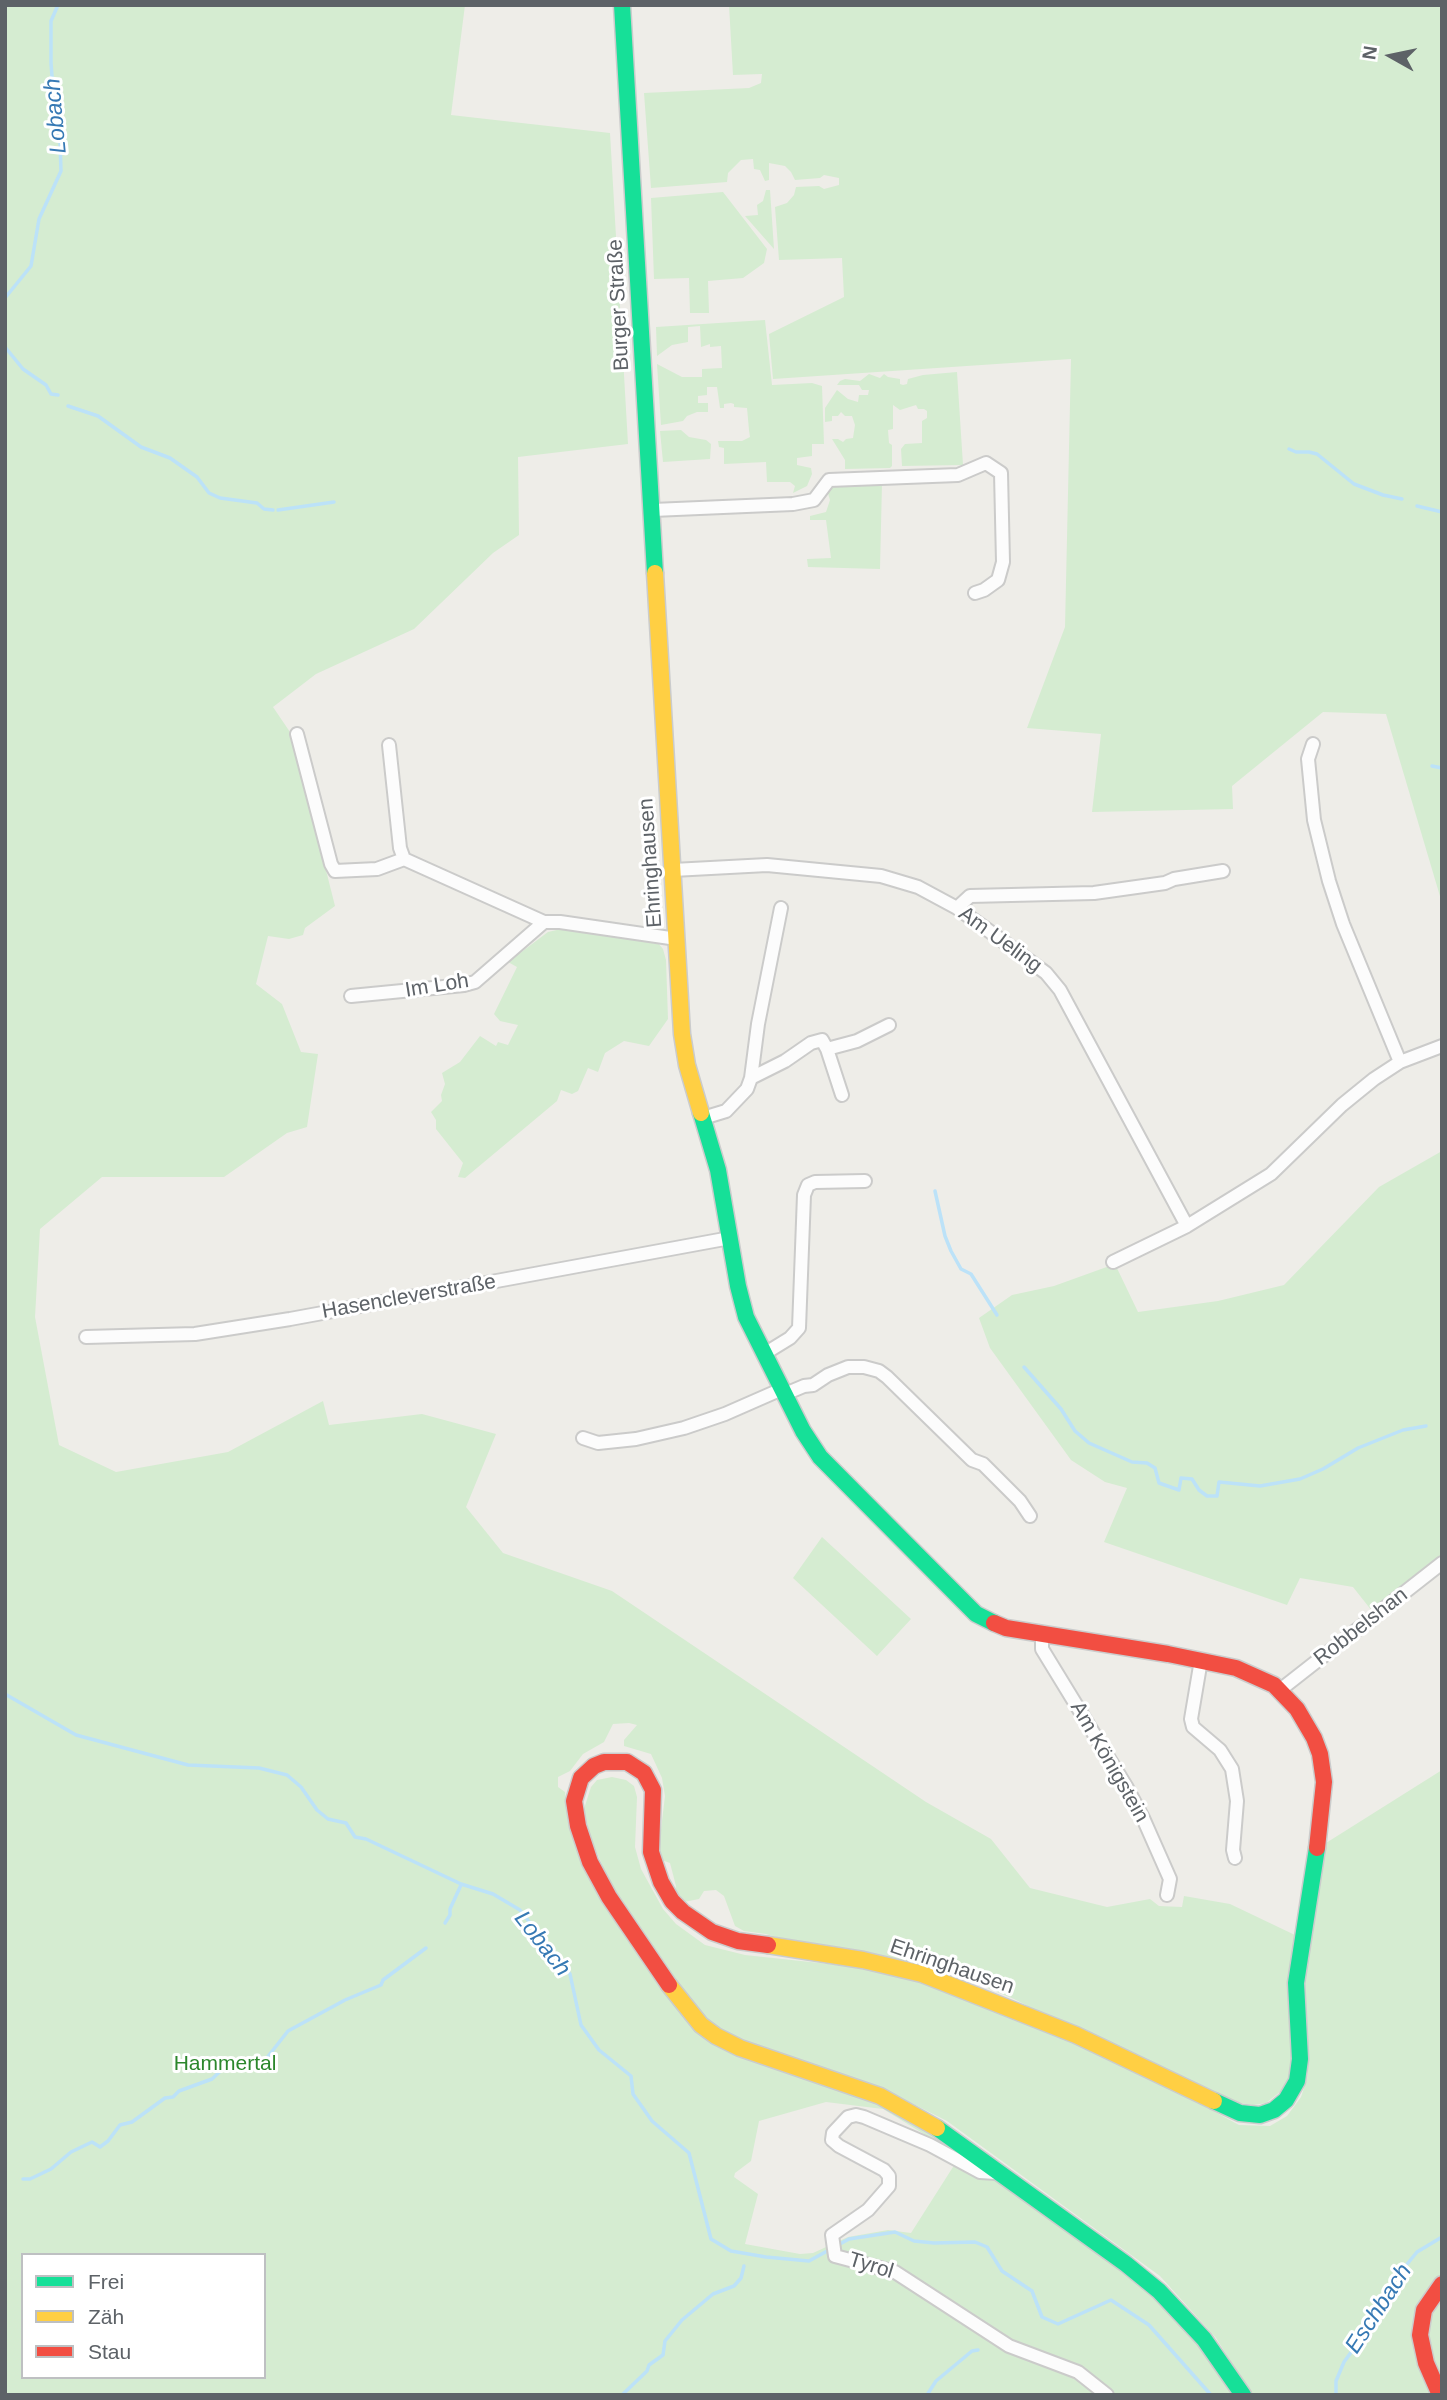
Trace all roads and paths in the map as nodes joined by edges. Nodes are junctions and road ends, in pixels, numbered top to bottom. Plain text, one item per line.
1 (622, 5) edge
2 (653, 510) junction
3 (975, 593) dead end
4 (656, 603) joint
5 (297, 734) dead end
6 (1312, 744) dead end
7 (389, 745) dead end
8 (404, 859) junction
9 (673, 870) junction
10 (1223, 871) dead end
11 (782, 908) dead end
12 (957, 908) junction
13 (544, 922) junction
14 (677, 939) junction
15 (351, 996) dead end
16 (889, 1025) dead end
17 (1442, 1046) edge
18 (827, 1049) junction
19 (1400, 1062) junction
20 (751, 1078) junction
21 (842, 1095) dead end
22 (703, 1118) junction
23 (865, 1181) dead end
24 (1187, 1226) junction
25 (730, 1238) junction
26 (1112, 1262) dead end
27 (86, 1337) dead end
28 (765, 1354) junction
29 (783, 1391) junction
30 (583, 1438) dead end
31 (1030, 1516) dead end
32 (1442, 1563) edge
33 (1042, 1633) junction
34 (1201, 1660) junction
35 (1280, 1690) junction
36 (1235, 1858) dead end
37 (1167, 1895) dead end
38 (997, 2173) junction
39 (1442, 2284) edge
40 (1107, 2395) edge
41 (1243, 2395) edge
42 (1440, 2395) edge

1 - 2 main road, Burger Straße
2 - 3 street
2 - 4 main road, Burger Straße
4 - 9 main road, Ehringhausen
5 - 8 street
6 - 19 street
7 - 8 street
8 - 13 street
9 - 12 street, Am Ueling
9 - 14 main road, Ehringhausen
10 - 12 street
11 - 20 street
12 - 24 street, Am Ueling
13 - 14 street
13 - 15 street, Im Loh
14 - 22 main road, Ehringhausen
16 - 18 street
17 - 19 street
18 - 20 street
18 - 21 street
19 - 24 street
20 - 22 street
22 - 25 main road, Ehringhausen
23 - 28 street
24 - 26 street
25 - 27 street, Hasencleverstraße
25 - 28 main road, Ehringhausen
28 - 29 main road, Ehringhausen
29 - 30 street
29 - 31 street
29 - 33 main road, Ehringhausen
32 - 35 street, Robbelshan
33 - 34 main road, Ehringhausen
33 - 37 street, Am Königstein
34 - 35 main road, Ehringhausen
34 - 36 street
35 - 38 main road, Ehringhausen
38 - 40 street, Tyrol
38 - 41 main road, Ehringhausen
39 - 42 main road

